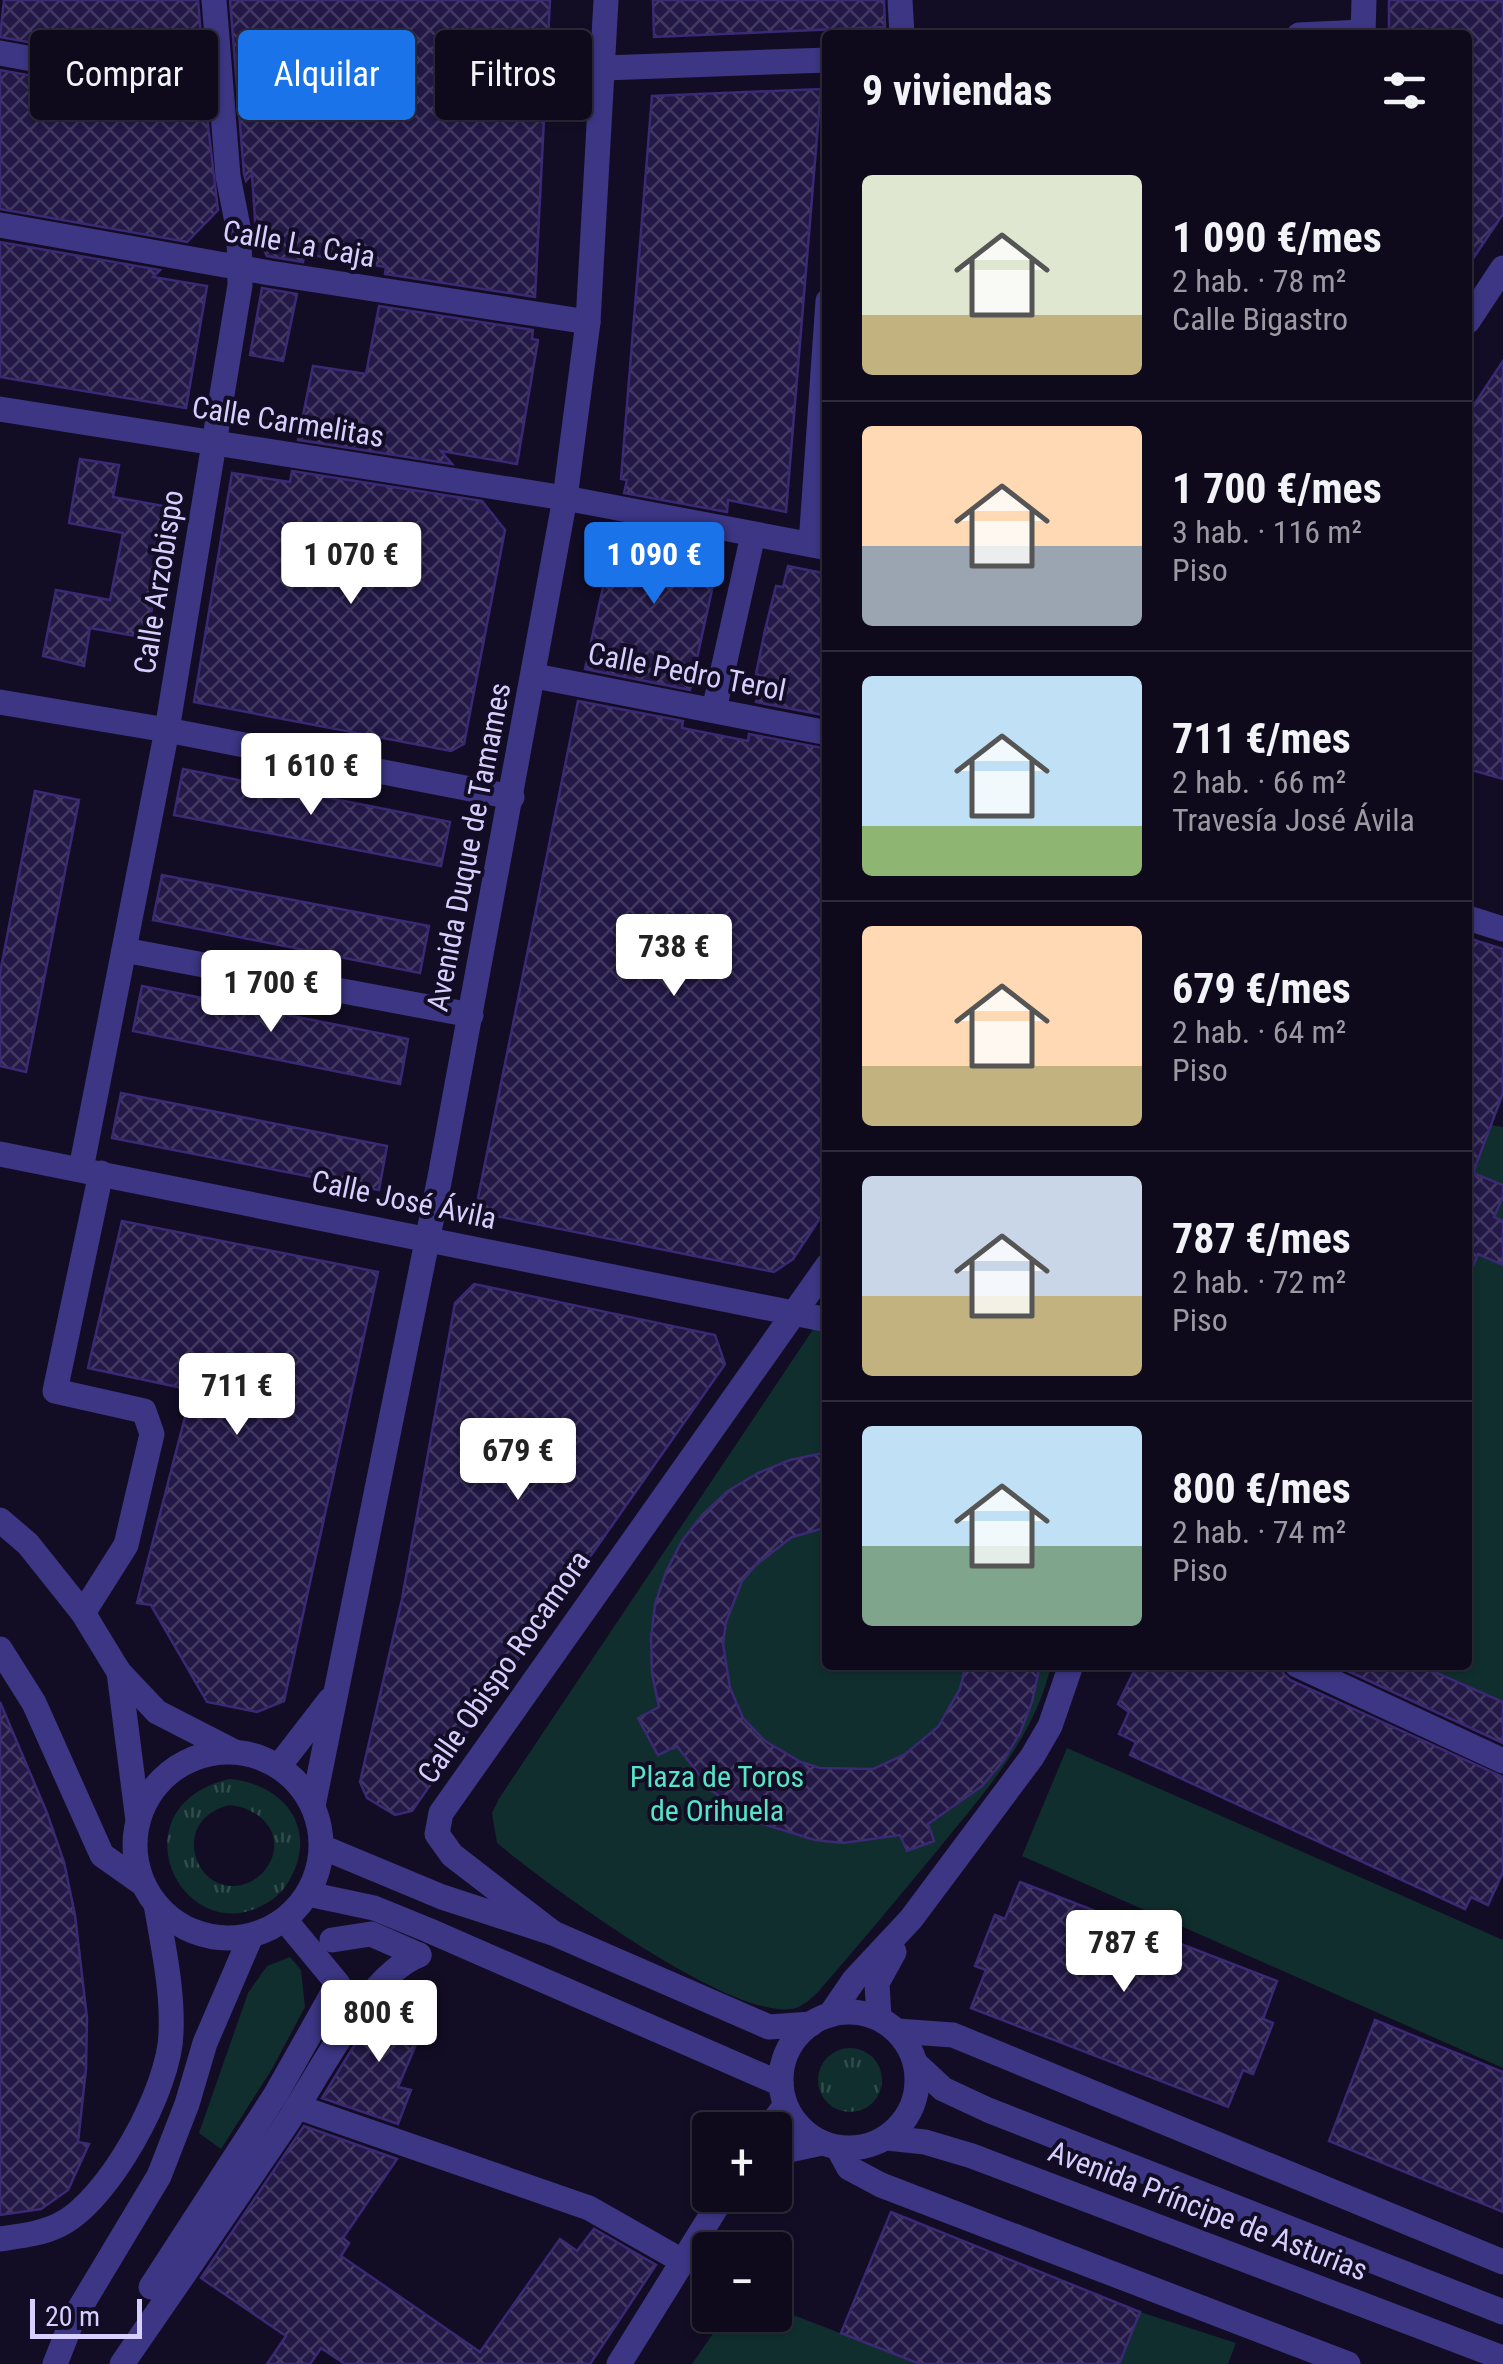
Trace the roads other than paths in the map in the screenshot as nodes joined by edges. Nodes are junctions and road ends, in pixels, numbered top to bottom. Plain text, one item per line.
1 (214, 0) edge
2 (606, 0) edge
3 (900, 0) edge
4 (1364, 0) edge
5 (902, 30) edge
6 (1364, 30) edge
7 (0, 53) edge
8 (822, 60) edge
9 (604, 68) junction
10 (222, 94) junction
11 (0, 225) edge
12 (240, 267) junction
13 (1503, 268) edge
14 (1472, 315) edge
15 (588, 322) junction
16 (0, 408) edge
17 (214, 444) junction
18 (822, 485) edge
19 (565, 498) junction
20 (753, 535) junction
21 (820, 546) edge
22 (535, 676) junction
23 (0, 702) edge
24 (714, 710) junction
25 (167, 730) junction
26 (822, 733) edge
27 (512, 797) junction
28 (1472, 919) edge
29 (1503, 929) edge
30 (124, 950) junction
31 (471, 1015) junction
32 (0, 1154) edge
33 (91, 1171) junction
34 (427, 1239) junction
35 (822, 1273) edge
36 (794, 1313) junction
37 (822, 1319) edge
38 (0, 1520) edge
39 (83, 1612) junction
40 (0, 1649) edge
41 (1068, 1670) edge
42 (1308, 1670) edge
43 (119, 1672) junction
44 (333, 1696) junction
45 (233, 1752) junction
46 (1503, 1761) edge
47 (279, 1766) junction
48 (313, 1806) junction
49 (138, 1822) junction
50 (322, 1847) junction
51 (150, 1894) junction
52 (308, 1894) junction
53 (911, 1919) junction
54 (285, 1920) junction
55 (553, 1933) junction
56 (251, 1936) junction
57 (332, 1940) dead end
58 (821, 2019) junction
59 (888, 2025) junction
60 (916, 2064) junction
61 (783, 2095) junction
62 (298, 2107) junction
63 (775, 2112) edge
64 (886, 2138) junction
65 (830, 2145) junction
66 (792, 2151) edge
67 (714, 2212) edge
68 (0, 2240) edge
69 (684, 2262) junction
70 (1503, 2262) edge
71 (151, 2287) dead end
72 (1503, 2312) edge
73 (1503, 2358) edge
74 (55, 2364) edge
75 (122, 2364) edge
76 (618, 2364) edge
77 (1348, 2364) edge

1 - 10 street, Calle Arzobispo
2 - 9 street, Avenida Duque de Tamames
3 - 5 street
4 - 6 street
7 - 10 street
8 - 9 street
9 - 15 street, Avenida Duque de Tamames
10 - 12 street, Calle Arzobispo
11 - 12 street, Calle La Caja
12 - 15 street, Calle La Caja
12 - 17 street, Calle Arzobispo
13 - 14 street
15 - 19 street, Avenida Duque de Tamames
16 - 17 street, Calle Carmelitas
17 - 19 street, Calle Carmelitas
17 - 25 street, Calle Arzobispo
18 - 21 street
19 - 20 street, Calle Carmelitas
19 - 22 street, Avenida Duque de Tamames
20 - 21 street, Calle Carmelitas
20 - 24 street
22 - 24 street, Calle Pedro Terol
22 - 27 street, Avenida Duque de Tamames
23 - 25 street
24 - 26 street, Calle Pedro Terol
25 - 27 street
25 - 30 street, Calle Arzobispo
27 - 31 street, Avenida Duque de Tamames
28 - 29 street
30 - 31 street
30 - 33 street, Calle Arzobispo
31 - 34 street, Avenida Duque de Tamames
32 - 33 street, Calle José Ávila
33 - 34 street, Calle José Ávila
33 - 39 street, Calle Arzobispo
34 - 36 street, Calle José Ávila
34 - 44 street, Avenida Duque de Tamames
35 - 36 street, Calle Obispo Rocamora
36 - 37 street, Calle José Ávila
36 - 55 street, Calle Obispo Rocamora
38 - 39 street
39 - 43 street
40 - 51 street
41 - 53 street
42 - 46 street
43 - 45 street
43 - 49 street
44 - 47 street, Avenida Duque de Tamames
44 - 48 street, Avenida Duque de Tamames
45 - 47 street
45 - 49 street
47 - 48 street
48 - 50 street
49 - 51 street
50 - 52 street
50 - 55 street
51 - 56 street
51 - 68 street
52 - 54 street
52 - 61 street
53 - 58 street
53 - 59 street
54 - 56 street
54 - 71 street
55 - 58 street
56 - 74 street
57 - 62 street
58 - 59 street
58 - 61 street
59 - 60 street
59 - 70 street, Avenida Príncipe de Asturias
60 - 64 street
60 - 72 street, Avenida Príncipe de Asturias
61 - 63 street
61 - 65 street
62 - 69 street
62 - 75 street
64 - 65 street
64 - 73 street, Avenida Príncipe de Asturias
65 - 66 street
65 - 77 street
67 - 69 street
69 - 76 street

